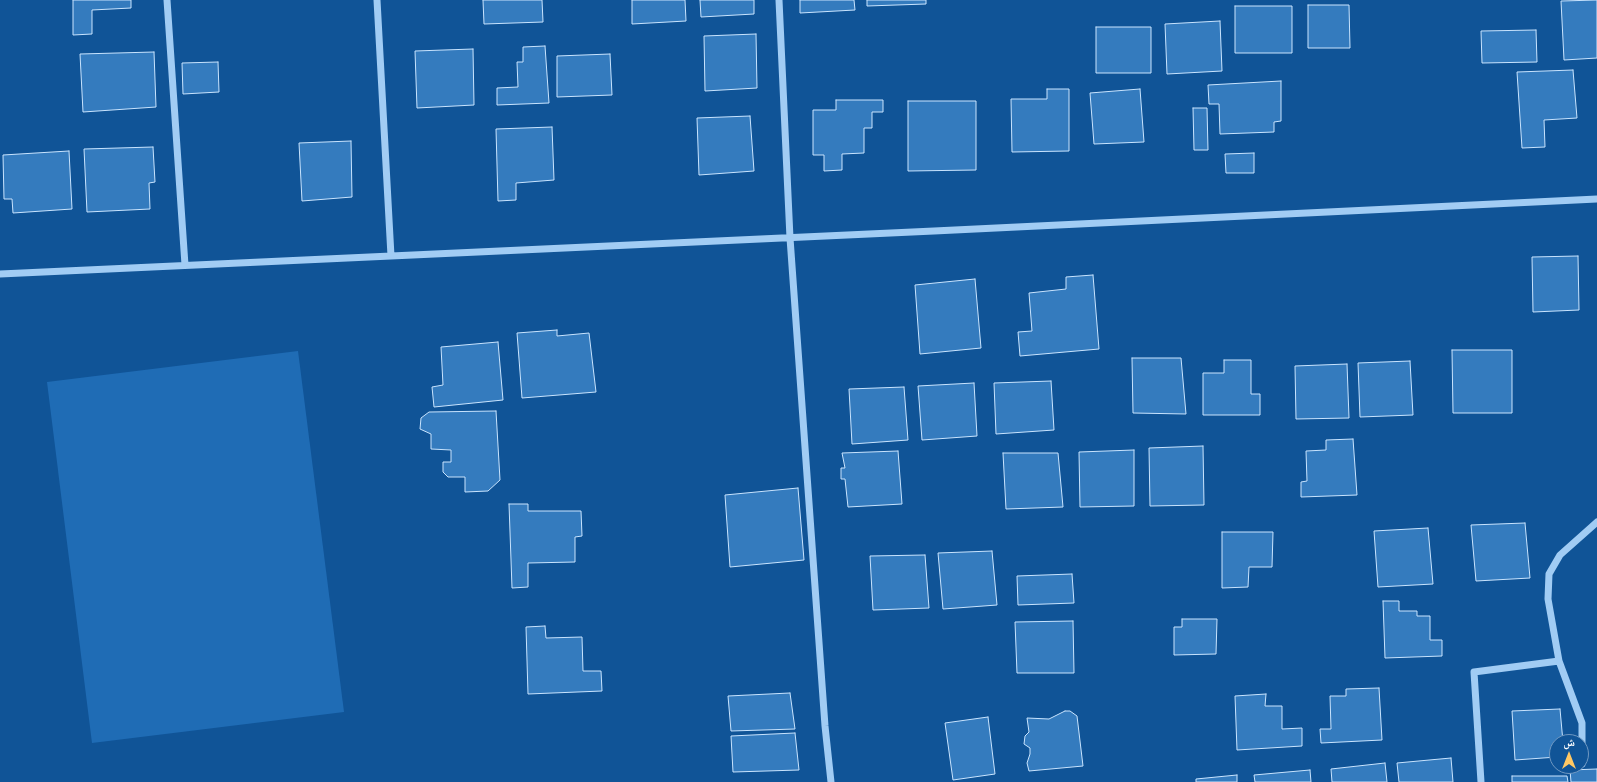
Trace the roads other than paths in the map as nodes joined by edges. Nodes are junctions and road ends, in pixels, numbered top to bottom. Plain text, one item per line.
1 (167, 0) edge
2 (377, 0) edge
3 (779, 0) edge
4 (1597, 199) edge
5 (790, 238) junction
6 (391, 256) junction
7 (186, 265) junction
8 (0, 274) edge
9 (1597, 522) edge
10 (1559, 661) junction
11 (1582, 734) edge
12 (831, 782) edge
13 (1481, 782) edge

1 - 7 street
2 - 6 street
3 - 5 street
4 - 5 street
5 - 6 street
5 - 12 street
6 - 7 street
7 - 8 street
9 - 10 street
10 - 11 street
10 - 13 street

